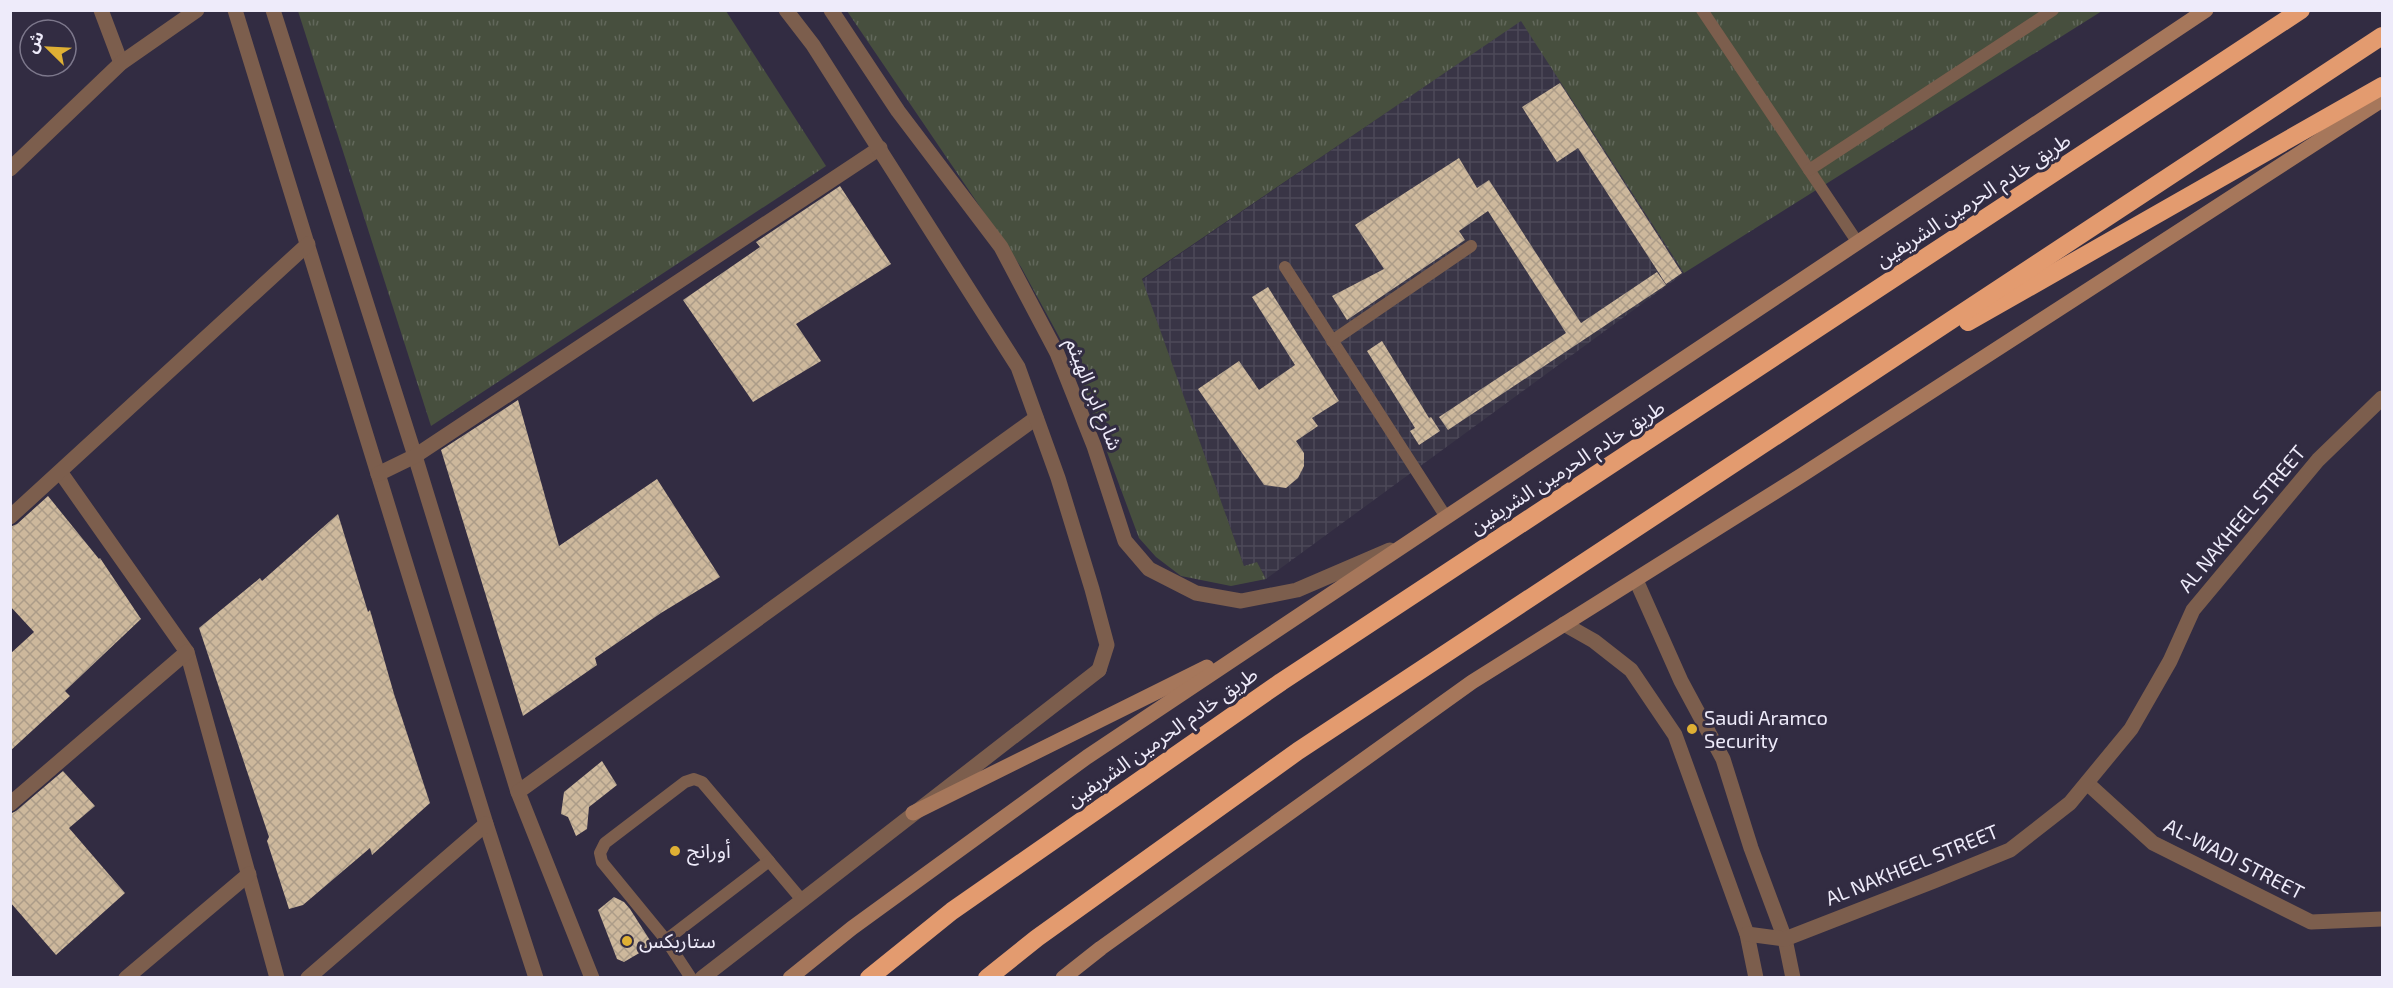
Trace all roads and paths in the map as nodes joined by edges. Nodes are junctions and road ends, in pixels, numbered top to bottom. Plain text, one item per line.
1 (101, 10) edge
2 (197, 10) edge
3 (235, 10) edge
4 (273, 10) edge
5 (786, 10) edge
6 (831, 10) edge
7 (1702, 10) edge
8 (2053, 10) edge
9 (2206, 10) edge
10 (2301, 10) edge
11 (2382, 36) edge
12 (121, 63) junction
13 (2382, 86) edge
14 (2382, 100) edge
15 (880, 148) junction
16 (10, 169) edge
17 (1809, 170) junction
18 (1858, 243) junction
19 (308, 244) junction
20 (1471, 246) dead end
21 (1285, 267) dead end
22 (1332, 341) junction
23 (2382, 398) edge
24 (1815, 409) junction
25 (1036, 418) junction
26 (415, 456) junction
27 (61, 473) junction
28 (378, 474) junction
29 (10, 517) edge
30 (1446, 517) junction
31 (1409, 542) junction
32 (1636, 580) junction
33 (1564, 624) junction
34 (1263, 639) junction
35 (187, 652) junction
36 (2086, 783) junction
37 (518, 792) junction
38 (10, 804) edge
39 (914, 813) junction
40 (486, 824) junction
41 (769, 861) junction
42 (249, 874) junction
43 (801, 899) junction
44 (2382, 919) edge
45 (1747, 934) junction
46 (1785, 939) junction
47 (666, 940) junction
48 (126, 978) edge
49 (277, 978) edge
50 (308, 978) edge
51 (536, 978) edge
52 (592, 978) edge
53 (691, 978) edge
54 (702, 978) edge
55 (790, 978) edge
56 (869, 978) edge
57 (987, 978) edge
58 (1063, 978) edge
59 (1756, 978) edge
60 (1793, 978) edge

1 - 12 street
2 - 12 street
3 - 19 street
4 - 26 street
5 - 15 street
6 - 31 street, شارع ابن الهيثم
7 - 17 lane
8 - 17 lane
9 - 18 main road
10 - 56 highway, طريق خادم الحرمين الشريفين
11 - 24 highway
12 - 16 street
13 - 24 highway
14 - 32 main road
15 - 25 street
15 - 26 street
17 - 18 lane
18 - 30 main road
19 - 27 street
19 - 28 street
20 - 22 lane
21 - 22 lane
22 - 30 lane
23 - 36 street, AL NAKHEEL STREET
24 - 57 highway
25 - 37 street
25 - 39 street
26 - 28 street
26 - 37 street
27 - 29 street
27 - 35 street
28 - 40 street
30 - 31 main road
31 - 34 main road
32 - 33 main road
32 - 46 street
33 - 45 street
33 - 58 main road
34 - 39 main road
34 - 55 main road
35 - 38 street
35 - 42 street
36 - 44 street, AL-WADI STREET
36 - 46 street, AL NAKHEEL STREET
37 - 52 street
39 - 43 street
40 - 50 street
40 - 51 street
41 - 43 lane
41 - 47 lane
41 - 47 lane
42 - 48 street
42 - 49 street
43 - 54 street
45 - 46 street, AL NAKHEEL STREET
45 - 59 street
46 - 60 street
47 - 53 lane

